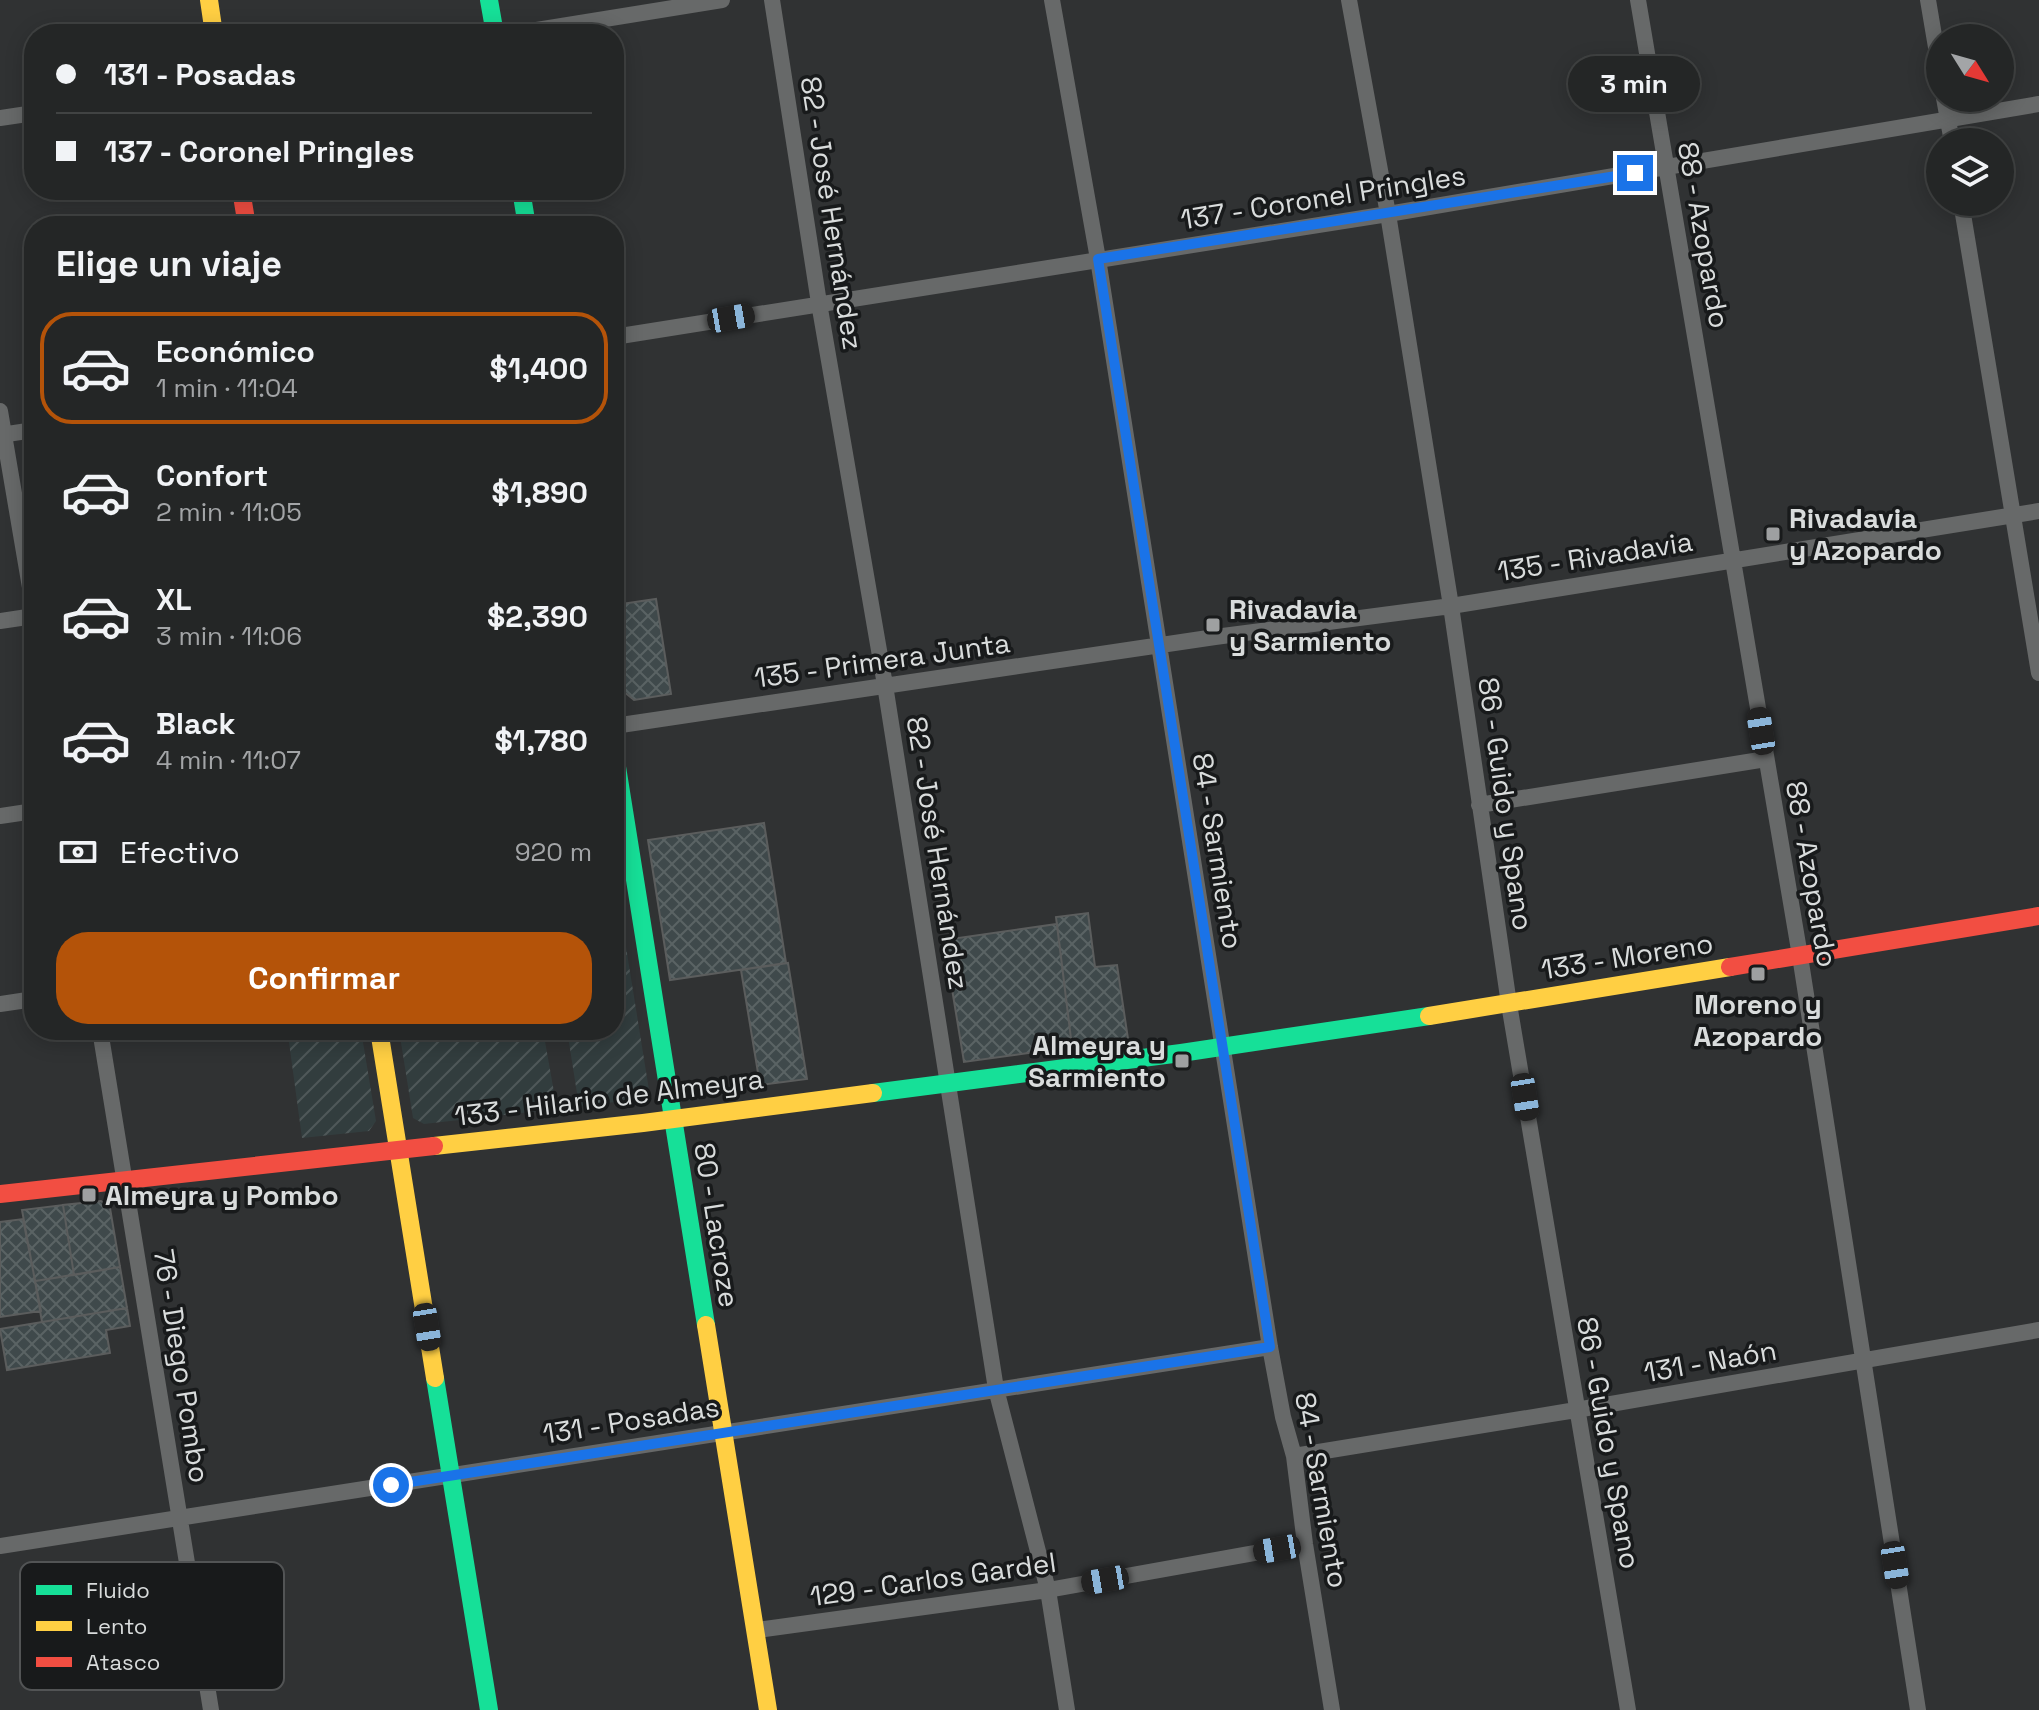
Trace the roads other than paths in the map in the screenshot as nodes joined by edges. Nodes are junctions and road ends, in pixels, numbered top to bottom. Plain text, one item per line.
1 (209, 0) edge
2 (489, 0) edge
3 (722, 0) edge
4 (772, 0) edge
5 (1052, 0) edge
6 (1349, 0) edge
7 (1638, 0) edge
8 (1928, 0) edge
9 (213, 24) edge
10 (493, 24) edge
11 (574, 24) edge
12 (1932, 24) edge
13 (2039, 104) edge
14 (1947, 112) edge
15 (24, 114) edge
16 (0, 118) edge
17 (1948, 119) junction
18 (1950, 128) edge
19 (1666, 167) junction
20 (1388, 214) junction
21 (1963, 216) edge
22 (1098, 259) junction
23 (819, 303) junction
24 (624, 335) edge
25 (0, 411) edge
26 (24, 431) edge
27 (2, 434) edge
28 (2039, 511) edge
29 (2012, 516) junction
30 (24, 558) edge
31 (1734, 560) junction
32 (1451, 606) junction
33 (24, 616) edge
34 (0, 621) edge
35 (1158, 646) junction
36 (2039, 673) edge
37 (885, 685) junction
38 (624, 724) edge
39 (1766, 759) junction
40 (1479, 805) junction
41 (24, 812) edge
42 (624, 812) edge
43 (0, 816) edge
44 (2039, 916) edge
45 (1800, 956) junction
46 (24, 1000) edge
47 (0, 1004) edge
48 (1509, 1004) junction
49 (102, 1040) edge
50 (381, 1040) edge
51 (1223, 1047) junction
52 (948, 1083) junction
53 (672, 1119) junction
54 (399, 1149) junction
55 (125, 1179) junction
56 (0, 1194) edge
57 (2039, 1330) edge
58 (1270, 1347) junction
59 (1862, 1361) junction
60 (996, 1389) junction
61 (1576, 1410) junction
62 (722, 1431) junction
63 (1294, 1456) junction
64 (451, 1476) junction
65 (181, 1519) junction
66 (1305, 1544) junction
67 (0, 1546) edge
68 (188, 1562) edge
69 (1048, 1590) junction
70 (757, 1630) junction
71 (208, 1690) edge
72 (211, 1710) edge
73 (489, 1710) edge
74 (768, 1710) edge
75 (1067, 1710) edge
76 (1332, 1710) edge
77 (1628, 1710) edge
78 (1918, 1710) edge

1 - 9 street
2 - 10 street
3 - 11 street
4 - 23 street, 82 - José Hernández
5 - 22 street, 84 - Sarmiento
6 - 20 street, 86 - Guido y Spano
7 - 19 street, 88 - Azopardo
8 - 12 street
13 - 17 street, 137 - Coronel Pringles
14 - 17 street
15 - 16 street
17 - 18 street
17 - 19 street, 137 - Coronel Pringles
19 - 20 street, 137 - Coronel Pringles
19 - 31 street, 88 - Azopardo
20 - 22 street, 137 - Coronel Pringles
20 - 32 street, 86 - Guido y Spano
21 - 29 street
22 - 23 street, 137 - Coronel Pringles
22 - 35 street, 84 - Sarmiento
23 - 24 street, 137 - Coronel Pringles
23 - 37 street, 82 - José Hernández
25 - 27 street
26 - 27 street
27 - 30 street
28 - 29 street, 135 - Rivadavia
29 - 31 street, 135 - Rivadavia
29 - 36 street
31 - 32 street, 135 - Rivadavia
31 - 39 street, 88 - Azopardo
32 - 35 street, 135 - Rivadavia
32 - 40 street, 86 - Guido y Spano
33 - 34 street
35 - 37 street, 135 - Primera Junta
35 - 51 street, 84 - Sarmiento
37 - 38 street, 135 - Primera Junta
37 - 52 street, 82 - José Hernández
39 - 40 street
39 - 45 street, 88 - Azopardo
40 - 48 street, 86 - Guido y Spano
41 - 43 street
42 - 53 street, 80 - Lacroze
44 - 45 street, 133 - Moreno
45 - 48 street, 133 - Moreno
45 - 59 street, 88 - Azopardo
46 - 47 street
48 - 51 street, 133 - Moreno
48 - 61 street, 86 - Guido y Spano
49 - 55 street, 76 - Diego Pombo
50 - 54 street
51 - 52 street, 133 - Hilario de Almeyra
51 - 58 street, 84 - Sarmiento
52 - 53 street, 133 - Hilario de Almeyra
52 - 60 street, 82 - José Hernández
53 - 54 street, 133 - Hilario de Almeyra
53 - 62 street, 80 - Lacroze
54 - 55 street, 133 - Hilario de Almeyra
54 - 64 street
55 - 56 street, 133 - Hilario de Almeyra
55 - 65 street, 76 - Diego Pombo
57 - 59 street, 131 - Naón
58 - 60 street, 131 - Posadas
58 - 63 street, 84 - Sarmiento
59 - 61 street, 131 - Naón
59 - 78 street, 88 - Azopardo
60 - 62 street, 131 - Posadas
60 - 69 street, 82 - José Hernández
61 - 63 street, 131 - Naón
61 - 77 street, 86 - Guido y Spano
62 - 64 street, 131 - Posadas
62 - 70 street, 80 - Lacroze
63 - 66 street, 84 - Sarmiento
64 - 65 street, 131 - Posadas
64 - 73 street
65 - 67 street, 131 - Posadas
65 - 68 street, 76 - Diego Pombo
66 - 69 street, 129 - Carlos Gardel
66 - 76 street, 84 - Sarmiento
69 - 70 street, 129 - Carlos Gardel
69 - 75 street, 82 - José Hernández
70 - 74 street, 80 - Lacroze
71 - 72 street, 76 - Diego Pombo

